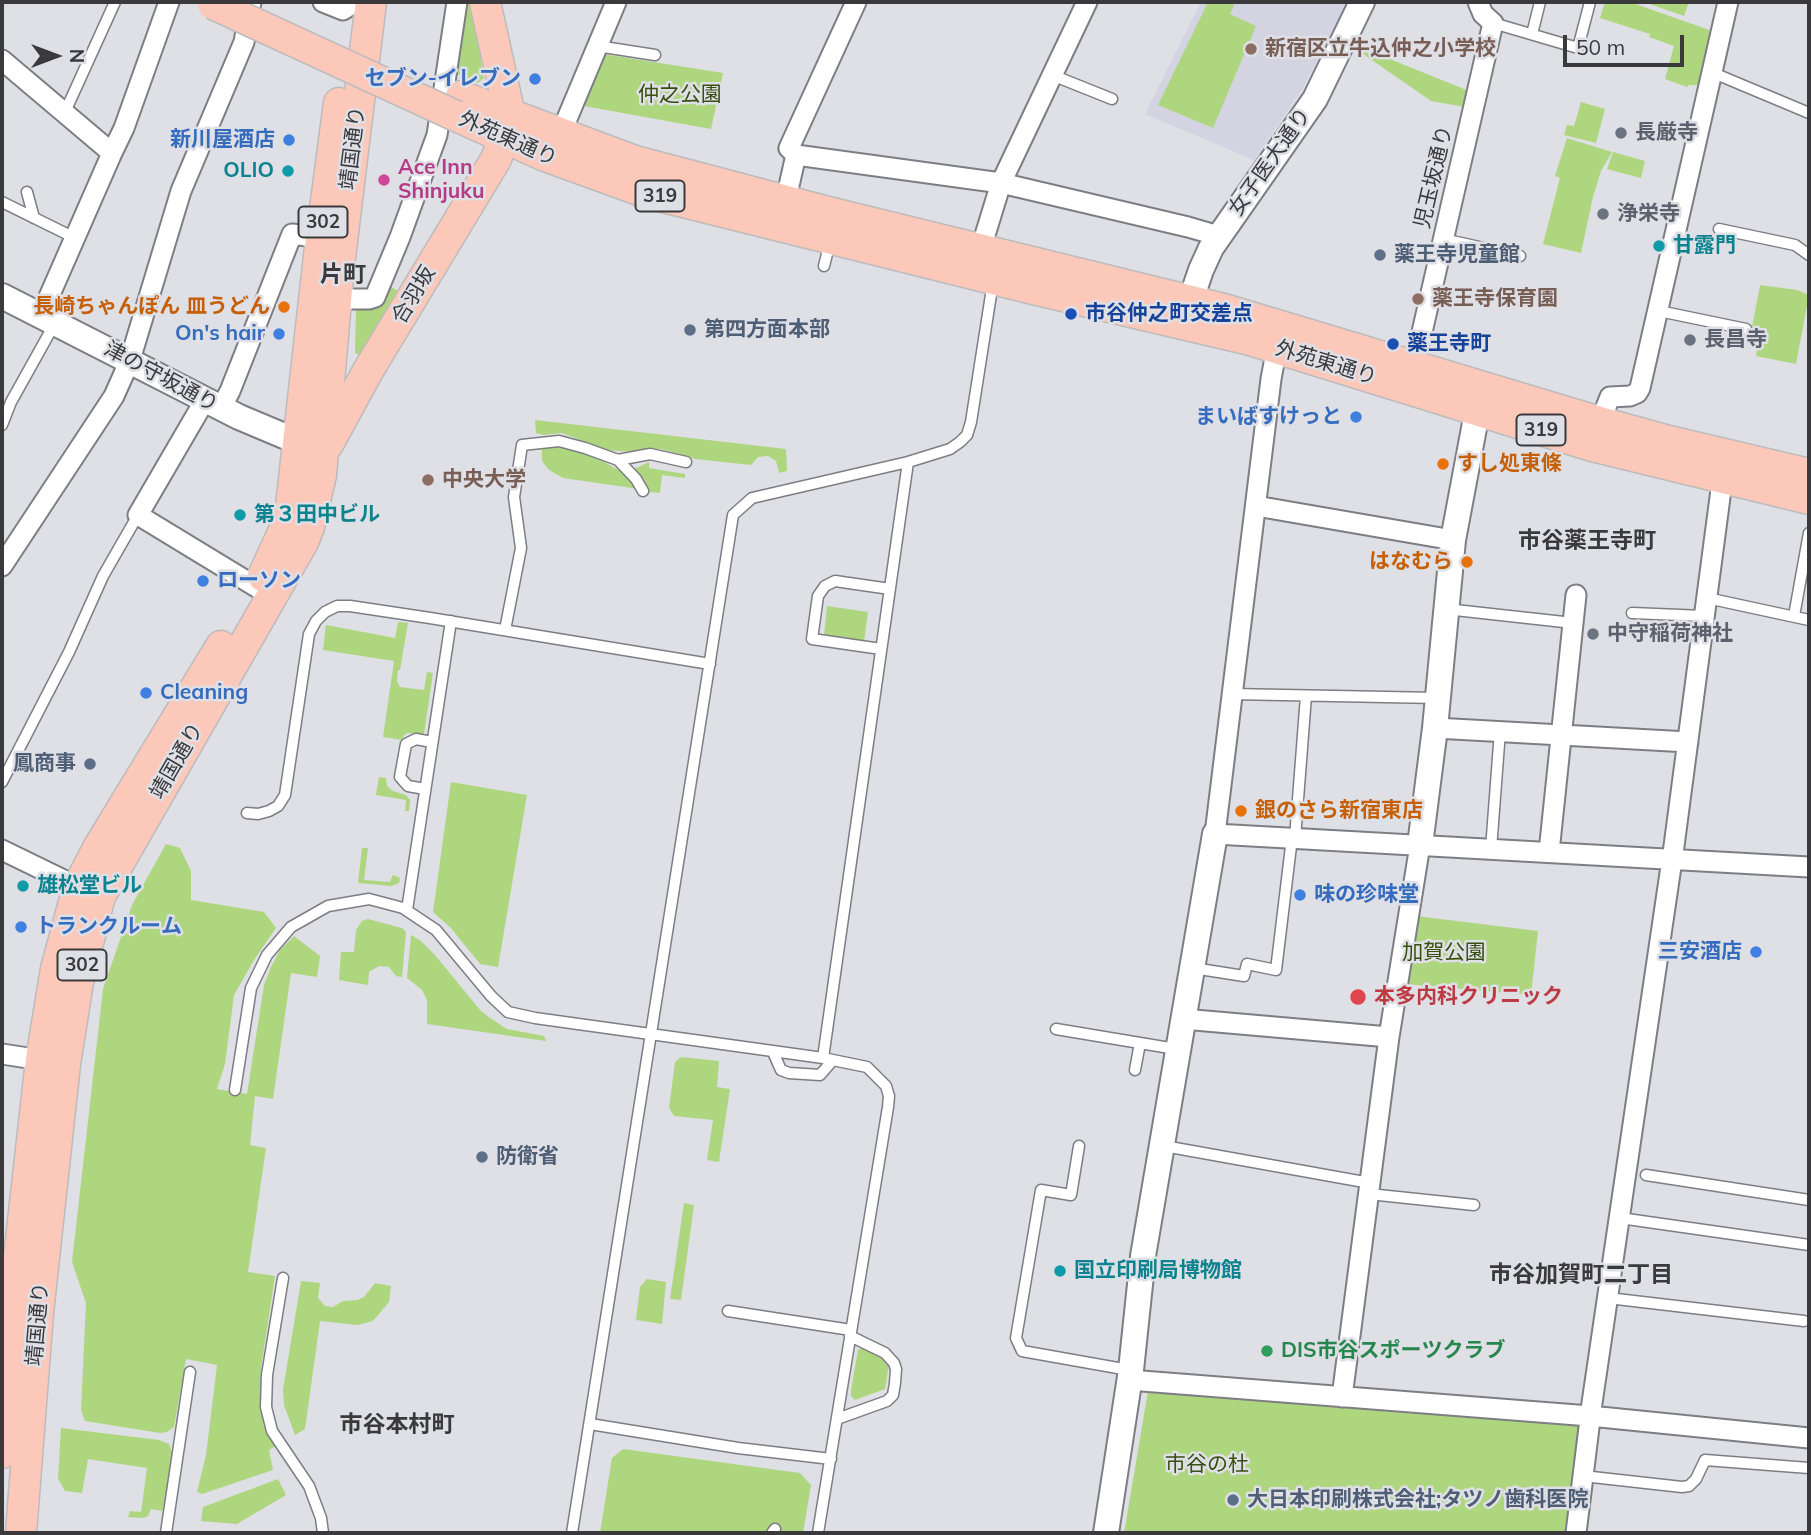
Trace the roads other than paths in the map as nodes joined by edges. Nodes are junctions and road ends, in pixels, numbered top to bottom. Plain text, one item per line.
1 (115, 2) edge
2 (169, 2) edge
3 (253, 2) edge
4 (323, 2) edge
5 (359, 2) edge
6 (457, 2) edge
7 (485, 2) edge
8 (616, 2) edge
9 (856, 2) edge
10 (1087, 2) edge
11 (1362, 2) edge
12 (1478, 2) edge
13 (1541, 2) edge
14 (1590, 2) edge
15 (1728, 2) edge
16 (211, 3) edge
17 (1493, 23) junction
18 (1532, 34) junction
19 (597, 46) junction
20 (655, 55) dead end
21 (2, 60) edge
22 (1712, 72) junction
23 (1052, 75) junction
24 (1112, 99) dead end
25 (458, 106) junction
26 (65, 112) junction
27 (1809, 114) edge
28 (507, 126) junction
29 (561, 133) junction
30 (112, 153) junction
31 (796, 155) junction
32 (1001, 183) junction
33 (26, 192) dead end
34 (2, 202) edge
35 (782, 213) junction
36 (34, 218) junction
37 (1719, 229) dead end
38 (1219, 236) junction
39 (75, 238) junction
40 (1443, 239) junction
41 (320, 247) junction
42 (1809, 255) edge
43 (1520, 256) dead end
44 (982, 267) junction
45 (2, 296) edge
46 (335, 299) junction
47 (1659, 311) junction
48 (1186, 312) junction
49 (48, 319) junction
50 (1746, 329) dead end
51 (1277, 347) junction
52 (330, 351) junction
53 (130, 360) junction
54 (1413, 367) junction
55 (369, 369) junction
56 (346, 398) junction
57 (1479, 399) junction
58 (213, 404) junction
59 (326, 421) junction
60 (1600, 422) junction
61 (2, 425) edge
62 (311, 447) junction
63 (618, 460) junction
64 (686, 462) dead end
65 (908, 462) junction
66 (1724, 467) junction
67 (1809, 474) edge
68 (643, 491) dead end
69 (1809, 499) edge
70 (1255, 506) junction
71 (138, 515) junction
72 (1809, 533) edge
73 (1453, 540) junction
74 (2, 566) edge
75 (258, 588) junction
76 (890, 589) junction
77 (1576, 595) dead end
78 (1706, 607) junction
79 (1445, 609) junction
80 (1632, 613) dead end
81 (1794, 616) junction
82 (1809, 620) edge
83 (451, 621) junction
84 (1573, 623) junction
85 (505, 630) junction
86 (881, 649) junction
87 (710, 664) junction
88 (1231, 694) junction
89 (1306, 696) junction
90 (1437, 698) junction
91 (1435, 728) junction
92 (1500, 732) junction
93 (1561, 735) junction
94 (432, 741) junction
95 (1688, 741) junction
96 (2, 782) edge
97 (425, 789) junction
98 (247, 813) dead end
99 (1214, 834) junction
100 (1294, 838) junction
101 (1420, 845) junction
102 (1492, 849) junction
103 (2, 850) edge
104 (1549, 852) junction
105 (1672, 859) junction
106 (1809, 867) edge
107 (78, 887) junction
108 (407, 910) junction
109 (1191, 967) junction
110 (1183, 1019) junction
111 (1056, 1029) dead end
112 (652, 1034) junction
113 (1389, 1037) junction
114 (1140, 1043) junction
115 (1178, 1049) junction
116 (773, 1052) junction
117 (2, 1054) edge
118 (828, 1059) junction
119 (41, 1060) junction
120 (1135, 1070) dead end
121 (235, 1090) dead end
122 (1161, 1145) junction
123 (1079, 1146) dead end
124 (1646, 1175) dead end
125 (1369, 1189) junction
126 (1809, 1200) edge
127 (1474, 1205) dead end
128 (1620, 1218) junction
129 (1809, 1245) edge
130 (283, 1278) dead end
131 (1608, 1298) junction
132 (7, 1311) edge
133 (728, 1311) dead end
134 (1804, 1321) dead end
135 (851, 1333) junction
136 (190, 1372) dead end
137 (1130, 1374) junction
138 (1342, 1397) junction
139 (1590, 1416) junction
140 (836, 1419) junction
141 (590, 1424) junction
142 (1809, 1438) edge
143 (2, 1453) edge
144 (831, 1459) junction
145 (1809, 1468) edge
146 (1583, 1476) junction
147 (21, 1533) edge
148 (166, 1533) edge
149 (323, 1533) edge
150 (572, 1533) edge
151 (818, 1533) edge
152 (1106, 1533) edge
153 (1576, 1533) edge

1 - 26 lane
2 - 30 street
3 - 25 main road, 外苑東通り / 319
3 - 53 street
4 - 5 street
5 - 41 main road, 靖国通り / 302
5 - 46 main road, 靖国通り / 302
6 - 46 street
7 - 28 main road
8 - 19 street
9 - 31 street
10 - 23 street
11 - 38 street, 女子医大通り
12 - 17 street
13 - 18 lane
14 - 18 lane
15 - 22 street
16 - 25 main road, 外苑東通り / 319, bridge
17 - 18 lane
17 - 40 street, 児玉坂通り
19 - 20 lane
19 - 29 street
21 - 26 street
22 - 27 lane
22 - 47 street
23 - 24 lane
23 - 32 street
25 - 28 main road, 外苑東通り / 319
26 - 30 street
28 - 29 main road, 外苑東通り / 319
28 - 35 main road, 外苑東通り / 319
28 - 55 main road, 合羽坂 / 302
29 - 35 main road, 外苑東通り / 319
30 - 39 street
31 - 32 street
31 - 35 street
32 - 38 street
32 - 44 street
33 - 36 lane
34 - 36 lane
35 - 44 main road, 外苑東通り / 319
36 - 39 lane
37 - 42 lane
38 - 48 street, 女子医大通り
39 - 49 street
40 - 43 lane
40 - 54 street, 児玉坂通り
41 - 58 street
41 - 62 main road, 靖国通り / 302
44 - 48 main road, 外苑東通り / 319
44 - 65 lane
45 - 49 street, 津の守坂通り
46 - 52 main road, 靖国通り / 302
47 - 50 lane
47 - 60 street
48 - 51 main road, 外苑東通り / 319
48 - 54 main road, 外苑東通り / 319
49 - 53 street, 津の守坂通り
49 - 61 lane
51 - 57 main road, 外苑東通り / 319
51 - 70 street
52 - 56 main road
52 - 59 main road, 靖国通り / 302
53 - 58 street, 津の守坂通り
53 - 74 street
54 - 57 main road, 外苑東通り / 319
55 - 56 main road
55 - 62 main road, 合羽坂 / 302
56 - 59 main road
57 - 60 main road, 外苑東通り / 319
57 - 66 main road, 外苑東通り / 319
57 - 73 street
58 - 62 street, 津の守坂通り
58 - 71 street
59 - 62 main road, 靖国通り / 302
60 - 66 main road, 外苑東通り / 319
62 - 75 main road, 靖国通り / 302
62 - 147 main road, 靖国通り / 302
63 - 64 lane
63 - 68 lane
63 - 85 lane
65 - 76 lane
65 - 87 lane
66 - 67 main road, 外苑東通り / 319
66 - 69 main road, 外苑東通り / 319
66 - 78 street
70 - 73 street
70 - 88 street
71 - 75 street
71 - 96 lane
72 - 81 lane
73 - 79 street
75 - 107 main road, 靖国通り / 302
76 - 86 lane
76 - 86 lane
77 - 84 street
78 - 80 lane
78 - 81 lane
78 - 95 street
79 - 84 lane
79 - 90 street
81 - 82 lane
83 - 85 lane
83 - 94 lane
83 - 98 lane
84 - 93 street
85 - 87 lane
86 - 118 lane
87 - 112 lane
88 - 89 lane
88 - 99 street
89 - 90 lane
89 - 100 lane
90 - 91 street
91 - 92 street
91 - 101 street
92 - 93 street
92 - 102 lane
93 - 95 street
93 - 104 street
94 - 97 lane
94 - 97 lane
95 - 105 street
97 - 108 lane
99 - 100 street
99 - 109 street
100 - 101 street
100 - 109 lane
101 - 102 street
101 - 113 street
102 - 104 street
103 - 107 street
104 - 105 street
105 - 106 street
105 - 128 street
107 - 119 main road, 靖国通り / 302
108 - 112 lane
108 - 121 lane
109 - 110 street
110 - 113 street
110 - 115 street
111 - 114 lane
112 - 116 lane
112 - 141 lane
113 - 125 street
114 - 115 lane
114 - 120 lane
115 - 122 street
116 - 118 lane
116 - 118 lane
117 - 119 street
118 - 135 lane
119 - 132 main road, 靖国通り / 302
122 - 125 lane
122 - 137 street
123 - 137 lane
124 - 126 lane
125 - 127 lane
125 - 138 street
128 - 129 lane
128 - 131 street
130 - 149 lane
131 - 134 lane
131 - 139 street
132 - 143 main road, 靖国通り / 302
133 - 135 lane
135 - 140 lane
135 - 140 lane
136 - 148 lane
137 - 138 street
137 - 152 street
138 - 139 street
139 - 142 street
139 - 146 street
140 - 144 lane
141 - 144 lane
141 - 150 lane
144 - 151 lane
145 - 146 lane
146 - 153 street

